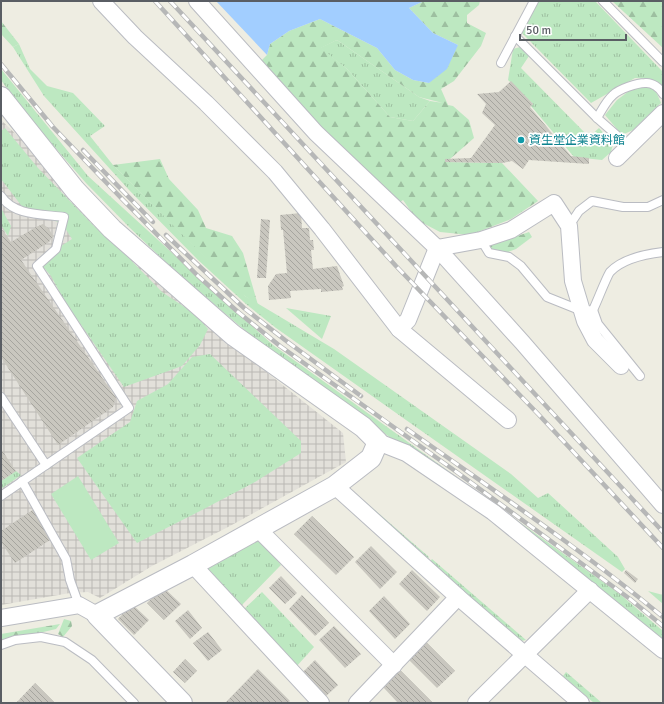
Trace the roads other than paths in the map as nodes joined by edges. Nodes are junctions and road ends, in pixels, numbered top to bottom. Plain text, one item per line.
1 (101, 1) edge
2 (197, 1) edge
3 (534, 1) edge
4 (603, 1) edge
5 (515, 36) junction
6 (663, 62) edge
7 (501, 63) dead end
8 (663, 94) edge
9 (6, 107) edge
10 (663, 112) edge
11 (597, 118) junction
12 (629, 146) junction
13 (617, 158) dead end
14 (1, 196) edge
15 (663, 200) edge
16 (569, 226) junction
17 (481, 240) junction
18 (437, 248) junction
19 (663, 252) edge
20 (588, 311) junction
21 (399, 328) junction
22 (621, 366) dead end
23 (640, 376) dead end
24 (1, 397) edge
25 (508, 420) dead end
26 (378, 442) junction
27 (46, 465) junction
28 (22, 481) junction
29 (335, 486) junction
30 (1, 496) edge
31 (663, 505) edge
32 (258, 529) junction
33 (193, 565) junction
34 (590, 590) junction
35 (458, 596) junction
36 (79, 605) junction
37 (97, 615) junction
38 (1, 618) edge
39 (1, 645) edge
40 (663, 650) edge
41 (525, 654) junction
42 (394, 665) junction
43 (134, 703) edge
44 (182, 703) edge
45 (321, 703) edge
46 (357, 703) edge
47 (476, 703) edge
48 (581, 703) edge

1 - 21 street
2 - 18 street
3 - 5 lane
4 - 6 lane
5 - 7 lane
5 - 11 lane
8 - 11 lane
9 - 26 street
10 - 12 street
11 - 12 lane
12 - 13 street
14 - 27 lane
15 - 16 lane
16 - 17 street
16 - 20 street
17 - 18 street
17 - 20 lane
18 - 21 street
18 - 31 street
19 - 20 lane
20 - 22 street
20 - 23 lane
21 - 25 street
24 - 27 lane
26 - 29 street
26 - 34 street
27 - 28 lane
28 - 30 lane
28 - 36 lane
29 - 32 street
29 - 35 street
32 - 33 street
32 - 42 street
33 - 37 street
33 - 45 street
34 - 40 street
34 - 41 street
35 - 41 street
35 - 42 street
36 - 37 street
36 - 38 street
37 - 44 street
39 - 43 lane
41 - 47 street
41 - 48 street
42 - 46 street

